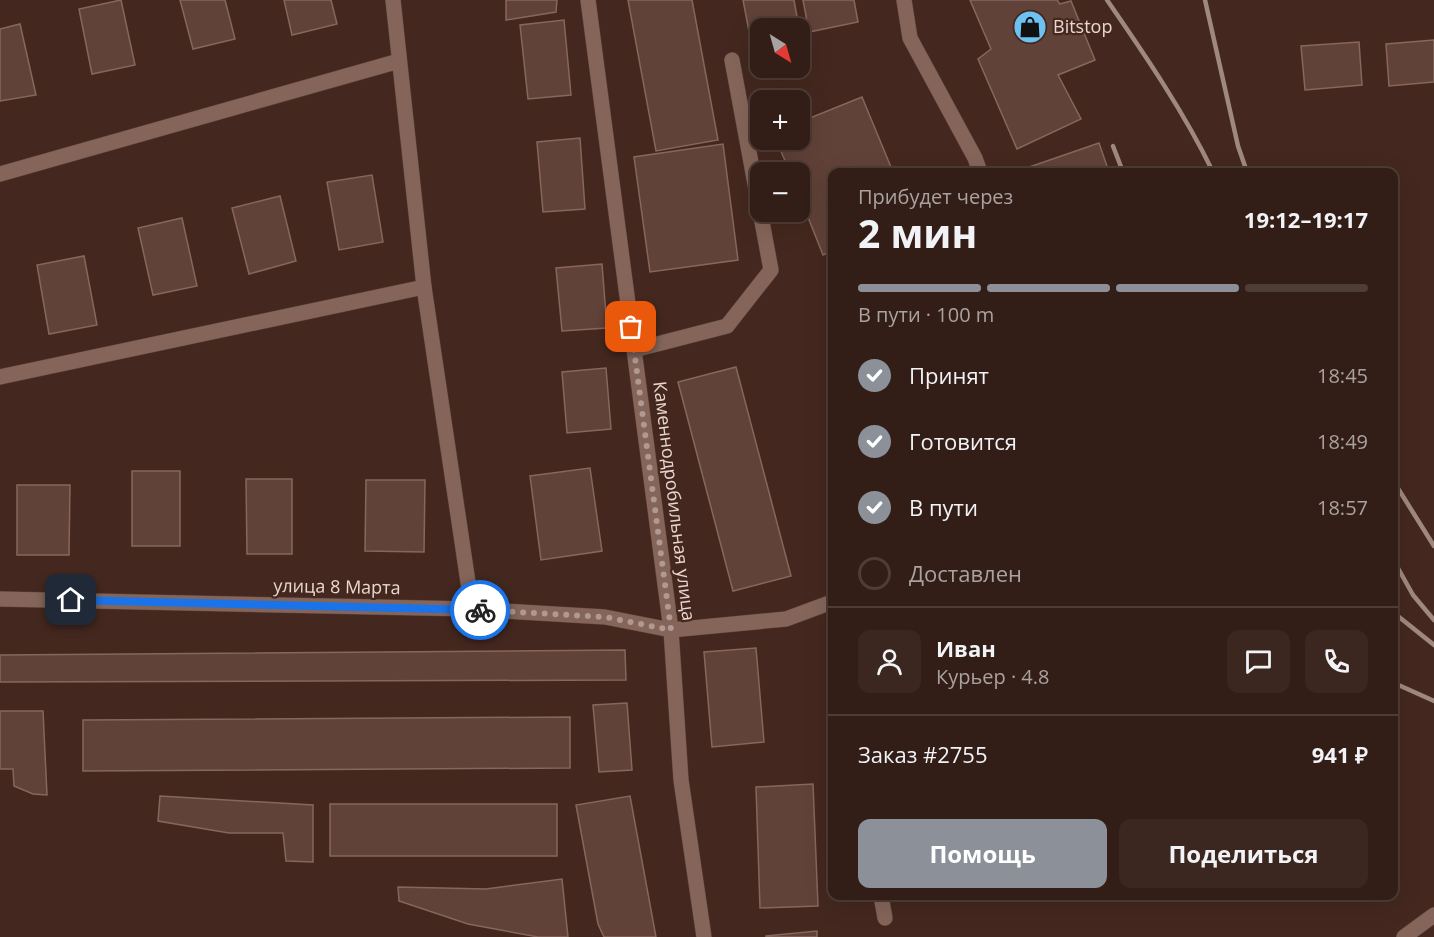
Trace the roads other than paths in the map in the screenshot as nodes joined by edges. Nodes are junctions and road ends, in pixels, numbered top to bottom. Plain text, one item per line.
1 (393, 0) edge
2 (588, 0) edge
3 (904, 0) edge
4 (732, 60) dead end
5 (399, 61) junction
6 (979, 168) edge
7 (0, 174) edge
8 (424, 287) junction
9 (634, 350) junction
10 (0, 377) edge
11 (0, 599) edge
12 (828, 603) edge
13 (472, 609) junction
14 (671, 630) junction
15 (882, 900) edge
16 (1434, 915) edge
17 (885, 918) dead end
18 (704, 937) edge
19 (1404, 937) edge

1 - 5 street
2 - 9 street, Каменнодробильная улица
3 - 6 street
4 - 9 street
5 - 7 street
5 - 8 street
8 - 10 street
8 - 13 street
9 - 14 street, Каменнодробильная улица
11 - 13 street, улица 8 Марта
12 - 14 street, улица 8 Марта
13 - 14 street, улица 8 Марта
14 - 18 street, Каменнодробильная улица
15 - 17 street
16 - 19 street

